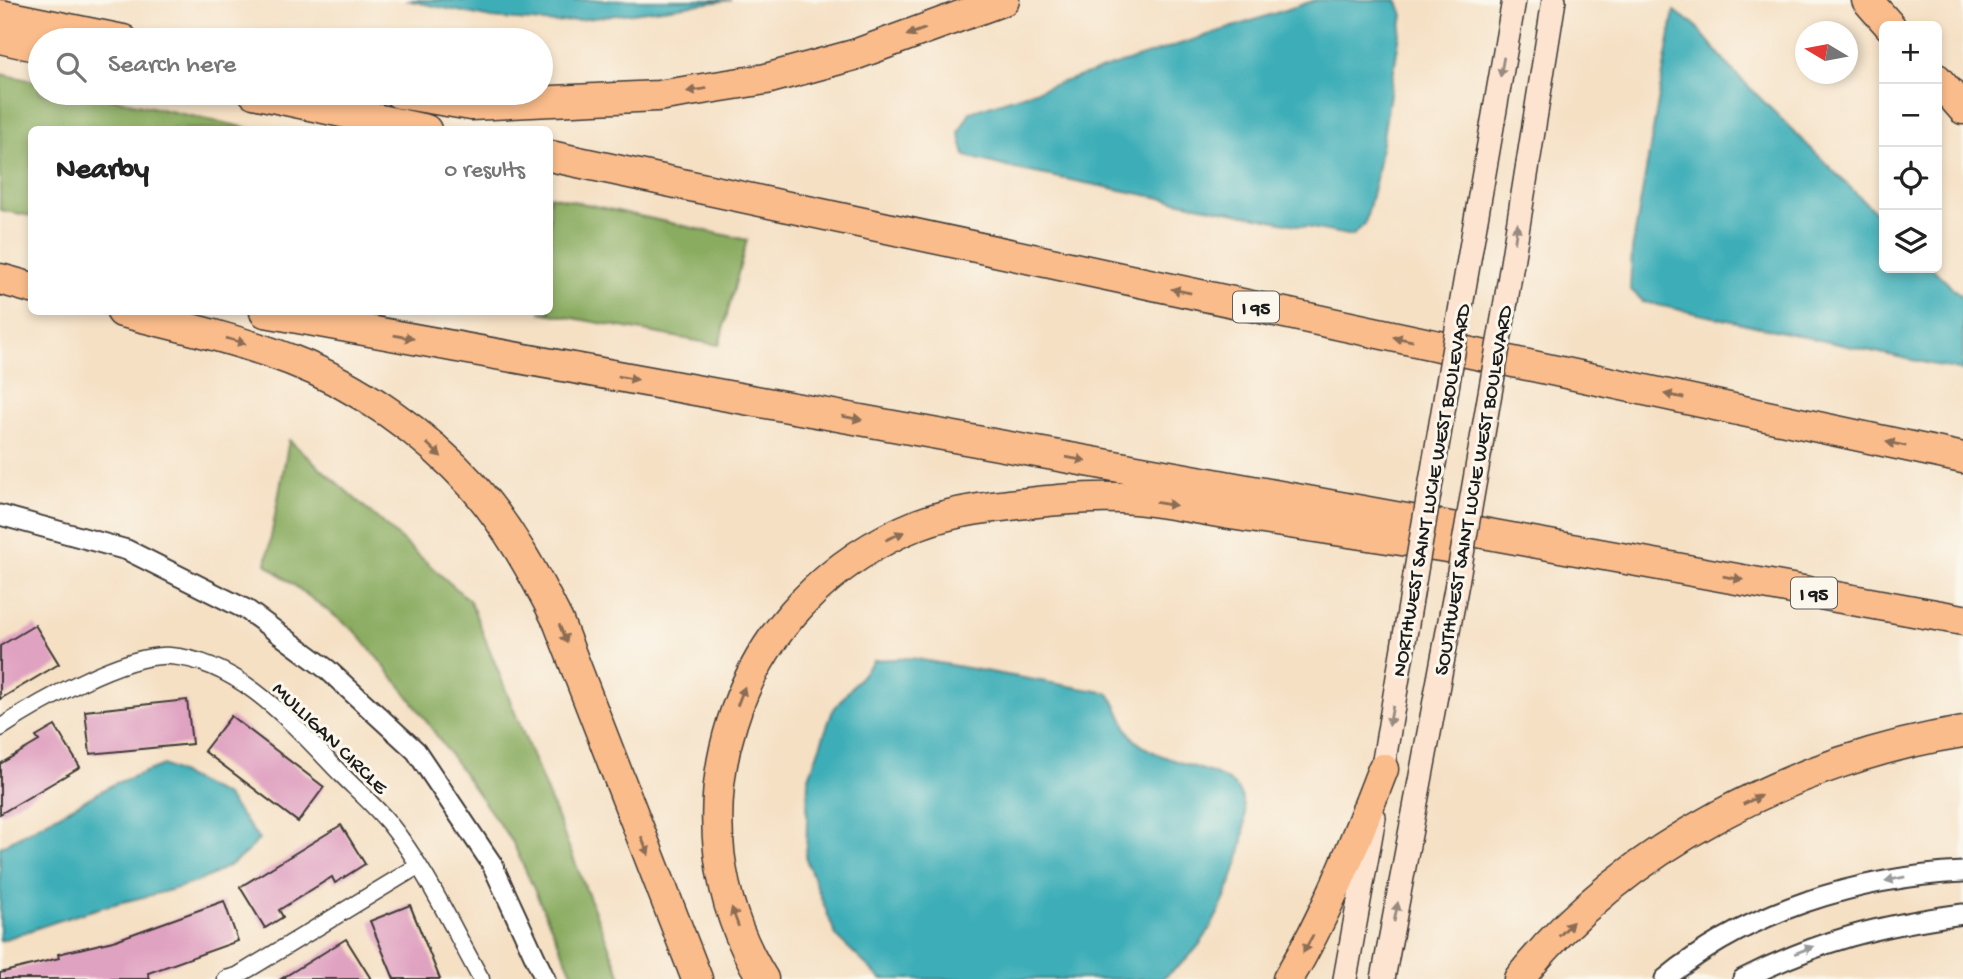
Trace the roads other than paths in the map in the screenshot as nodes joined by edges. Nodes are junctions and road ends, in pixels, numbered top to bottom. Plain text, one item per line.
1 (1003, 0) edge
2 (1514, 0) edge
3 (1554, 0) edge
4 (1867, 0) edge
5 (0, 15) edge
6 (1886, 21) edge
7 (64, 28) edge
8 (0, 38) edge
9 (28, 44) edge
10 (1941, 84) edge
11 (553, 101) edge
12 (310, 105) edge
13 (1963, 109) edge
14 (407, 126) edge
15 (553, 157) edge
16 (0, 263) edge
17 (28, 268) edge
18 (0, 279) edge
19 (28, 287) edge
20 (134, 315) edge
21 (282, 315) edge
22 (1963, 458) edge
23 (0, 516) edge
24 (1666, 566) junction
25 (1963, 620) edge
26 (0, 728) edge
27 (1963, 732) edge
28 (1382, 769) junction
29 (418, 866) junction
30 (1963, 872) edge
31 (1963, 914) edge
32 (226, 979) edge
33 (481, 979) edge
34 (545, 979) edge
35 (697, 979) edge
36 (763, 979) edge
37 (1288, 979) edge
38 (1345, 979) edge
39 (1383, 979) edge
40 (1519, 979) edge
41 (1665, 979) edge
42 (1742, 979) edge

1 -> 11 highway
2 -> 28 main road, NORTHWEST SAINT LUCIE WEST BOULEVARD, bridge
39 -> 3 main road, SOUTHWEST SAINT LUCIE WEST BOULEVARD, bridge
4 - 6 highway
5 - 7 highway
8 - 9 highway
10 - 13 highway
12 - 14 highway
22 -> 15 highway, I 95
16 - 17 highway
18 - 19 highway
20 -> 35 highway
21 -> 24 highway, I 95
23 - 34 street
24 -> 25 highway, I 95
36 -> 24 highway
26 - 29 street, MULLIGAN CIRCLE
40 -> 27 highway
28 -> 37 highway
28 - 38 main road, NORTHWEST SAINT LUCIE WEST BOULEVARD
29 - 32 street
29 - 33 street, MULLIGAN CIRCLE
30 -> 41 street
42 -> 31 street

